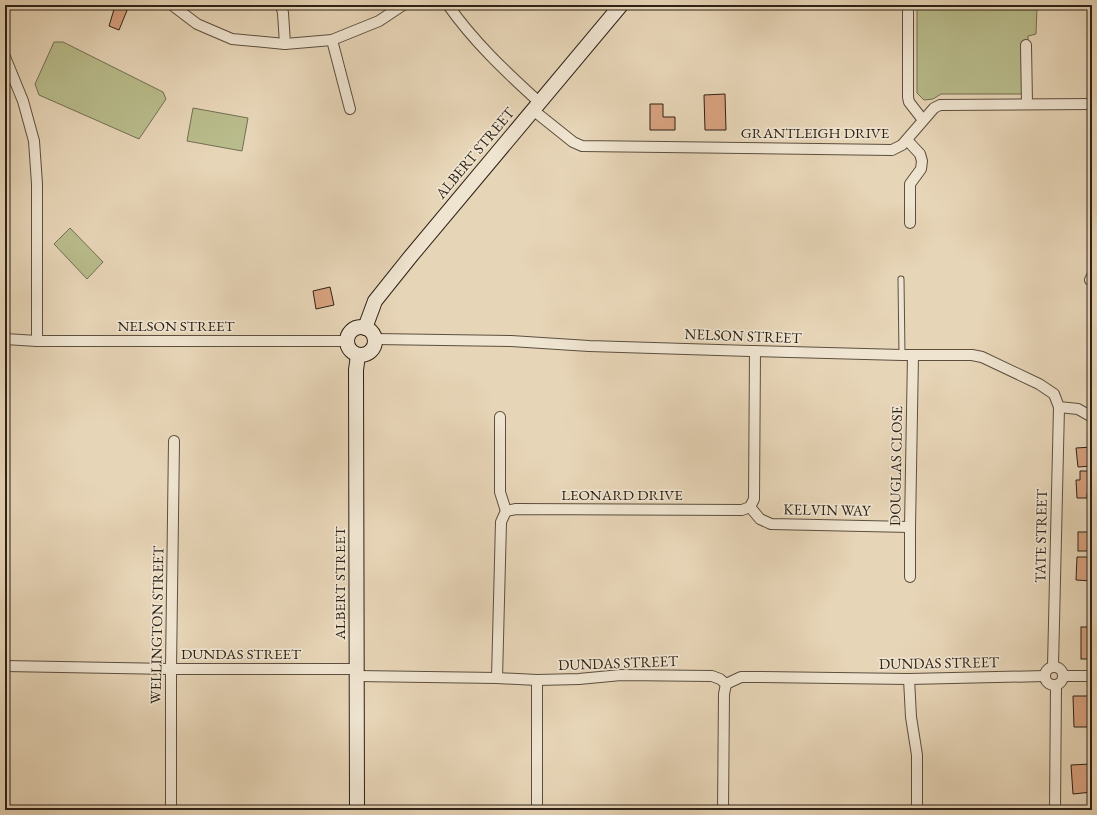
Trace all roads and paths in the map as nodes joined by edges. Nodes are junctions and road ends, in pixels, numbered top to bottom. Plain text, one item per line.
1 (172, 5) edge
2 (281, 5) edge
3 (403, 5) edge
4 (448, 5) edge
5 (620, 5) edge
6 (908, 5) edge
7 (332, 40) junction
8 (285, 44) junction
9 (1026, 45) dead end
10 (5, 57) edge
11 (1027, 104) junction
12 (1092, 104) edge
13 (536, 106) junction
14 (350, 109) dead end
15 (923, 120) junction
16 (907, 140) junction
17 (910, 223) dead end
18 (901, 279) dead end
19 (365, 328) junction
20 (375, 339) junction
21 (5, 340) edge
22 (37, 341) junction
23 (346, 341) junction
24 (755, 351) junction
25 (358, 355) junction
26 (902, 355) junction
27 (912, 355) junction
28 (1059, 406) junction
29 (1092, 416) edge
30 (500, 417) dead end
31 (174, 441) dead end
32 (750, 507) junction
33 (506, 511) junction
34 (910, 527) junction
35 (910, 577) dead end
36 (5, 666) edge
37 (1053, 666) junction
38 (171, 669) junction
39 (357, 673) junction
40 (1045, 676) junction
41 (1063, 676) junction
42 (1092, 676) edge
43 (497, 678) junction
44 (909, 679) junction
45 (537, 680) junction
46 (726, 684) junction
47 (1056, 685) junction
48 (171, 810) edge
49 (357, 810) edge
50 (537, 810) edge
51 (724, 810) edge
52 (917, 810) edge
53 (1055, 810) edge

1 - 8 street
2 - 8 street
3 - 7 street
4 - 13 street, GRANTLEIGH DRIVE
5 - 13 street, ALBERT STREET
6 - 15 street
7 - 8 street
7 - 14 street
9 - 11 street
10 - 22 street
11 - 12 street, GRANTLEIGH DRIVE
11 - 15 street, GRANTLEIGH DRIVE
13 - 16 street, GRANTLEIGH DRIVE
13 - 19 street, ALBERT STREET
15 - 16 street, GRANTLEIGH DRIVE
16 - 17 street
18 - 26 lane
19 - 20 street
19 - 23 street
20 - 24 street, NELSON STREET
20 - 25 street
21 - 22 street, NELSON STREET
22 - 23 street, NELSON STREET
23 - 25 street
24 - 26 street, NELSON STREET
24 - 32 street
25 - 39 street, ALBERT STREET
26 - 27 street, NELSON STREET
27 - 28 street, NELSON STREET
27 - 34 street, DOUGLAS CLOSE
28 - 29 street
28 - 37 street, TATE STREET
30 - 33 street
31 - 38 street, WELLINGTON STREET
32 - 33 street, LEONARD DRIVE
32 - 34 street, KELVIN WAY
33 - 43 street
34 - 35 street, DOUGLAS CLOSE
36 - 38 street, DUNDAS STREET
37 - 40 street
37 - 41 street
38 - 39 street, DUNDAS STREET
38 - 48 street, WELLINGTON STREET
39 - 43 street, DUNDAS STREET
39 - 49 street, ALBERT STREET
40 - 44 street, DUNDAS STREET
40 - 47 street
41 - 42 street
41 - 47 street
43 - 45 street, DUNDAS STREET
44 - 46 street, DUNDAS STREET
44 - 52 street
45 - 46 street, DUNDAS STREET
45 - 50 street
46 - 51 street
47 - 53 street

